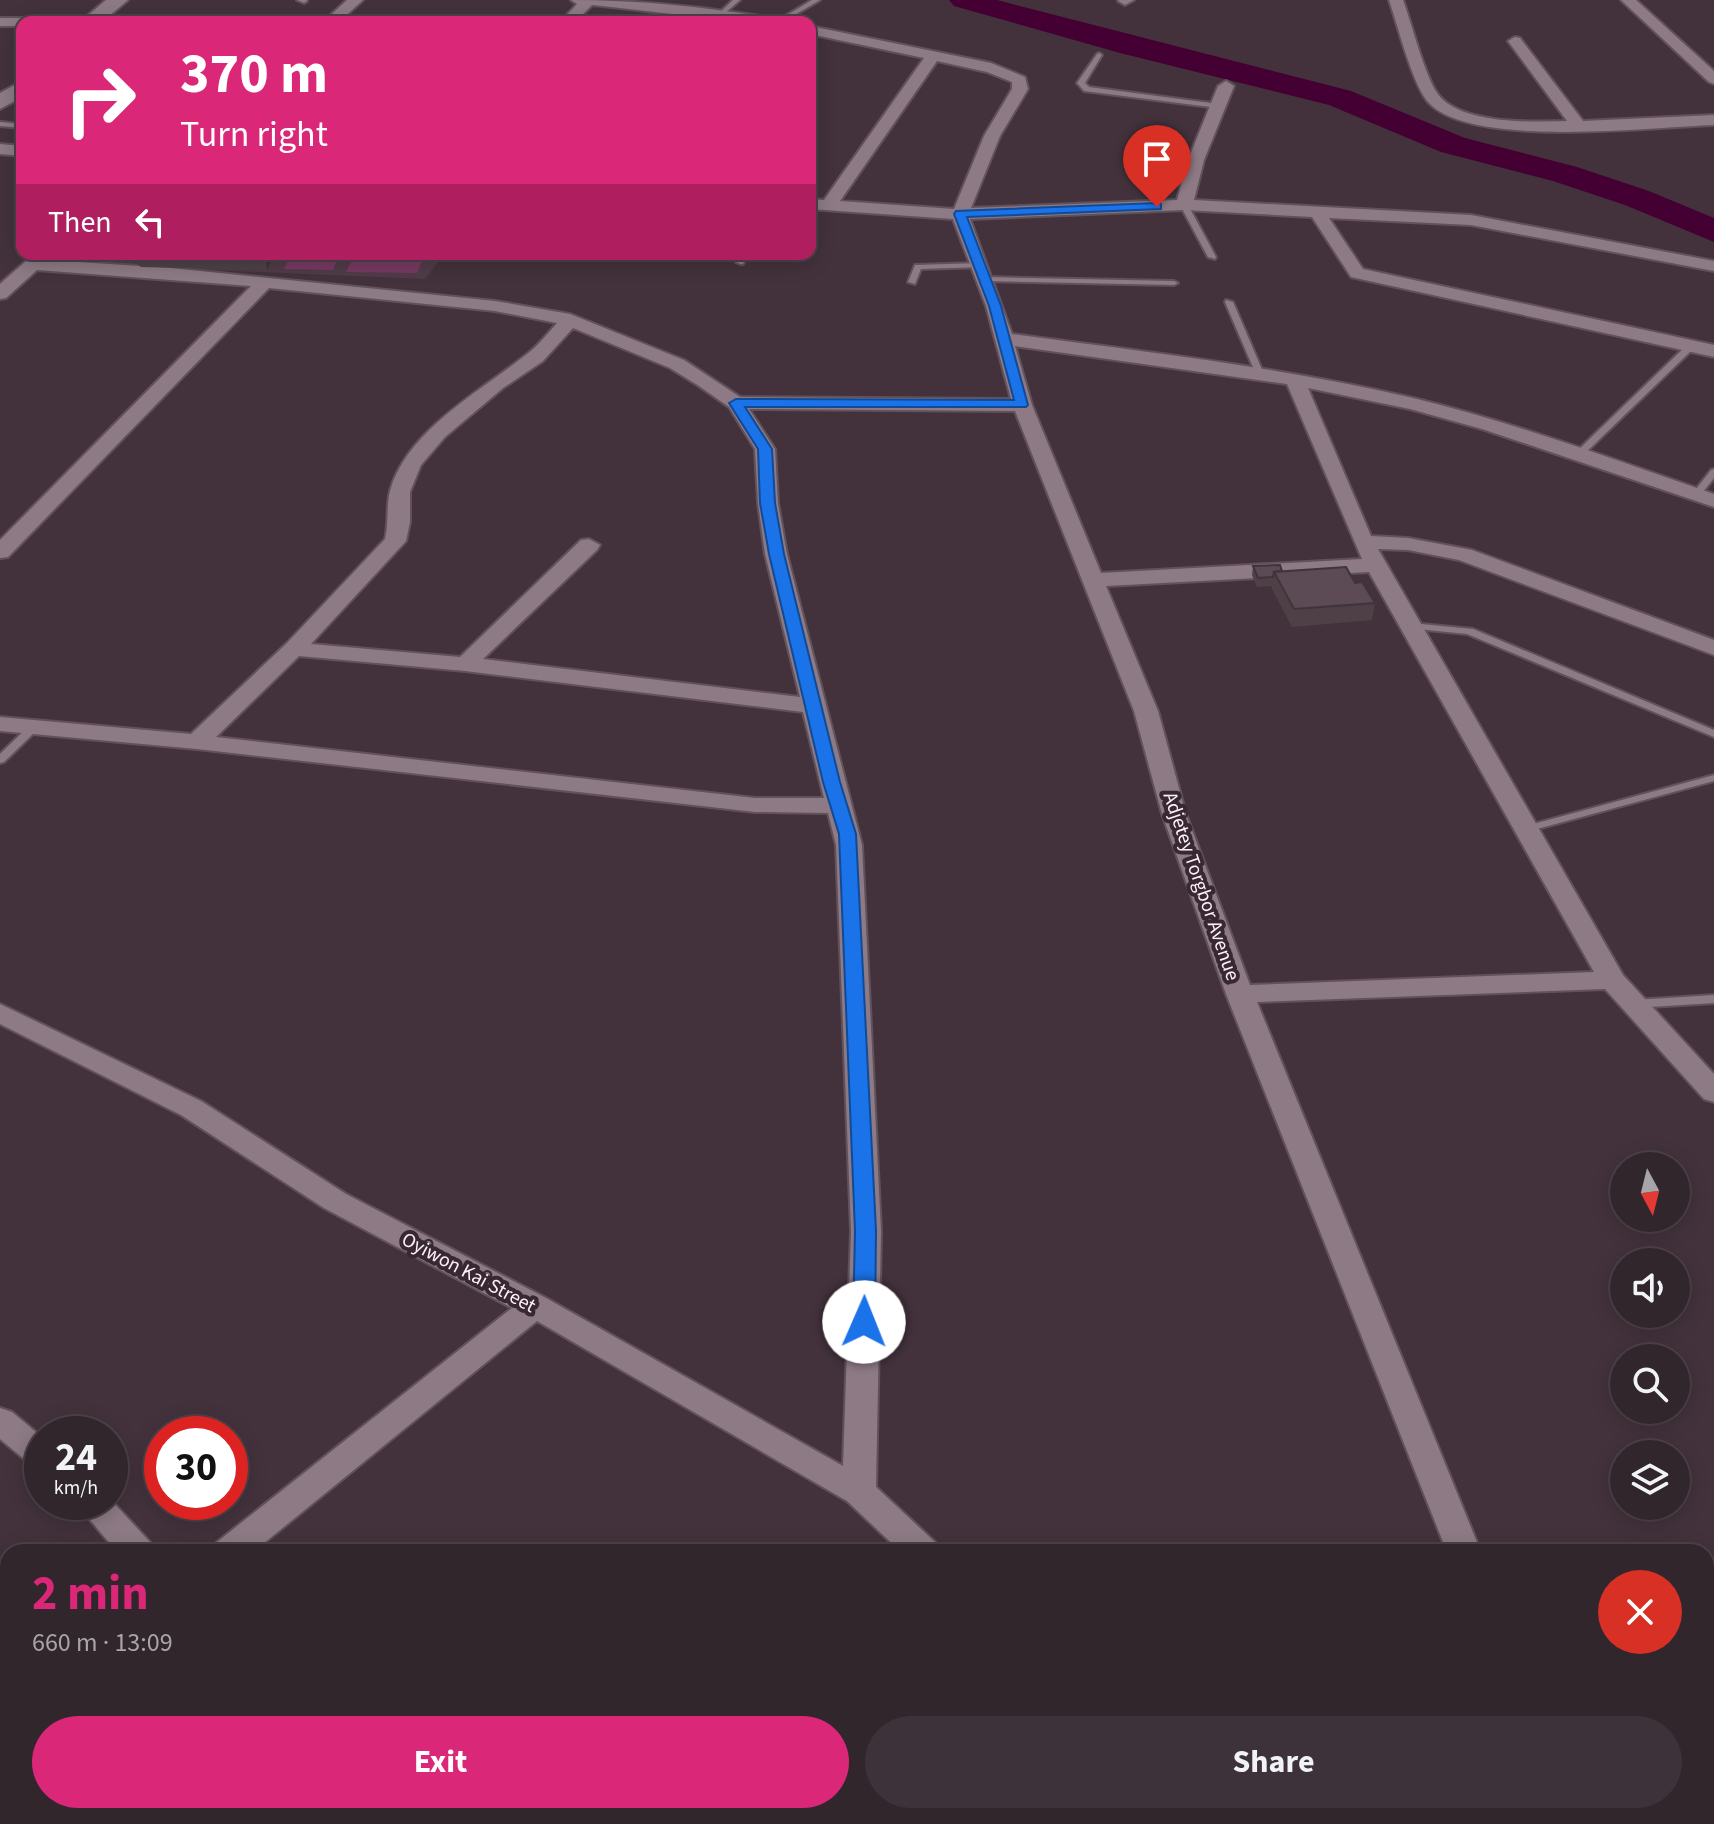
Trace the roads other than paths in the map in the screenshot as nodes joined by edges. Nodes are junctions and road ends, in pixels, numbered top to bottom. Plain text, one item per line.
1 (118, 0) edge
2 (136, 0) edge
3 (356, 0) edge
4 (578, 0) edge
5 (737, 0) edge
6 (817, 0) edge
7 (1396, 0) edge
8 (1628, 0) edge
9 (589, 1) edge
10 (609, 1) edge
11 (721, 14) junction
12 (98, 16) edge
13 (116, 16) edge
14 (337, 16) edge
15 (573, 16) edge
16 (734, 16) edge
17 (780, 16) edge
18 (816, 31) edge
19 (1515, 41) dead end
20 (1099, 55) dead end
21 (933, 56) junction
22 (1714, 79) edge
23 (1226, 86) dead end
24 (1218, 106) junction
25 (1714, 120) edge
26 (1578, 125) junction
27 (816, 204) edge
28 (829, 205) junction
29 (1184, 205) junction
30 (1317, 212) junction
31 (960, 214) junction
32 (1212, 257) dead end
33 (38, 260) edge
34 (48, 260) edge
35 (1714, 266) edge
36 (983, 272) junction
37 (912, 282) dead end
38 (1174, 283) dead end
39 (263, 284) junction
40 (0, 294) edge
41 (1229, 302) dead end
42 (570, 320) junction
43 (1006, 339) junction
44 (1691, 346) junction
45 (1714, 351) edge
46 (1259, 372) junction
47 (1295, 379) junction
48 (736, 403) junction
49 (1022, 405) junction
50 (1577, 456) junction
51 (1714, 472) edge
52 (1705, 498) edge
53 (1363, 542) junction
54 (589, 545) dead end
55 (0, 552) edge
56 (1376, 565) junction
57 (1093, 580) junction
58 (1411, 626) junction
59 (1714, 648) edge
60 (294, 649) junction
61 (465, 664) junction
62 (814, 706) junction
63 (0, 724) edge
64 (34, 727) junction
65 (1714, 734) edge
66 (197, 742) junction
67 (0, 760) edge
68 (1714, 778) edge
69 (838, 806) junction
70 (1526, 829) junction
71 (1612, 980) junction
72 (1240, 994) junction
73 (1714, 999) edge
74 (1634, 1004) junction
75 (0, 1013) edge
76 (1714, 1092) edge
77 (535, 1306) junction
78 (0, 1421) edge
79 (24, 1440) edge
80 (859, 1492) junction
81 (109, 1520) edge
82 (131, 1544) edge
83 (239, 1544) edge
84 (914, 1544) edge
85 (1461, 1544) edge

1 - 12 main road
2 - 13 main road
3 - 14 street
4 - 9 street
5 - 11 lane
6 - 17 lane
7 - 26 street
8 - 22 street
9 - 10 street
9 - 15 street
10 - 11 street
11 - 16 street
18 - 21 street
19 - 26 street
20 - 24 lane
21 - 28 street
21 - 31 street
23 - 24 street
24 - 29 street
25 - 26 street
27 - 28 street
28 - 31 street
29 - 30 street
29 - 31 street
29 - 32 lane
30 - 35 street
30 - 44 street
31 - 36 street, Adjetey Torgbor Avenue
33 - 40 street
34 - 39 street
36 - 37 lane
36 - 38 lane
36 - 43 street, Adjetey Torgbor Avenue
39 - 42 street
39 - 55 street
41 - 46 lane
42 - 48 street
42 - 60 street
43 - 46 street
43 - 49 street, Adjetey Torgbor Avenue
44 - 45 street
44 - 50 lane
46 - 47 street
47 - 50 street
47 - 53 street
48 - 49 street
48 - 62 street
49 - 57 street, Adjetey Torgbor Avenue
50 - 52 street
51 - 52 lane
53 - 56 street
53 - 59 street
54 - 61 street
56 - 57 street
56 - 58 street
57 - 72 street, Adjetey Torgbor Avenue
58 - 65 lane
58 - 70 street
60 - 61 street
60 - 66 street
61 - 62 street
62 - 69 street
63 - 64 street
64 - 66 street
64 - 67 lane
66 - 69 street
68 - 70 lane
69 - 80 street
70 - 71 street
71 - 72 street
71 - 74 street
72 - 85 street, Adjetey Torgbor Avenue
73 - 74 lane
74 - 76 street
75 - 77 street, Oyiwon Kai Street
77 - 80 street, Oyiwon Kai Street
77 - 83 street
78 - 79 street
80 - 84 street, Oyiwon Kai Street
81 - 82 street

